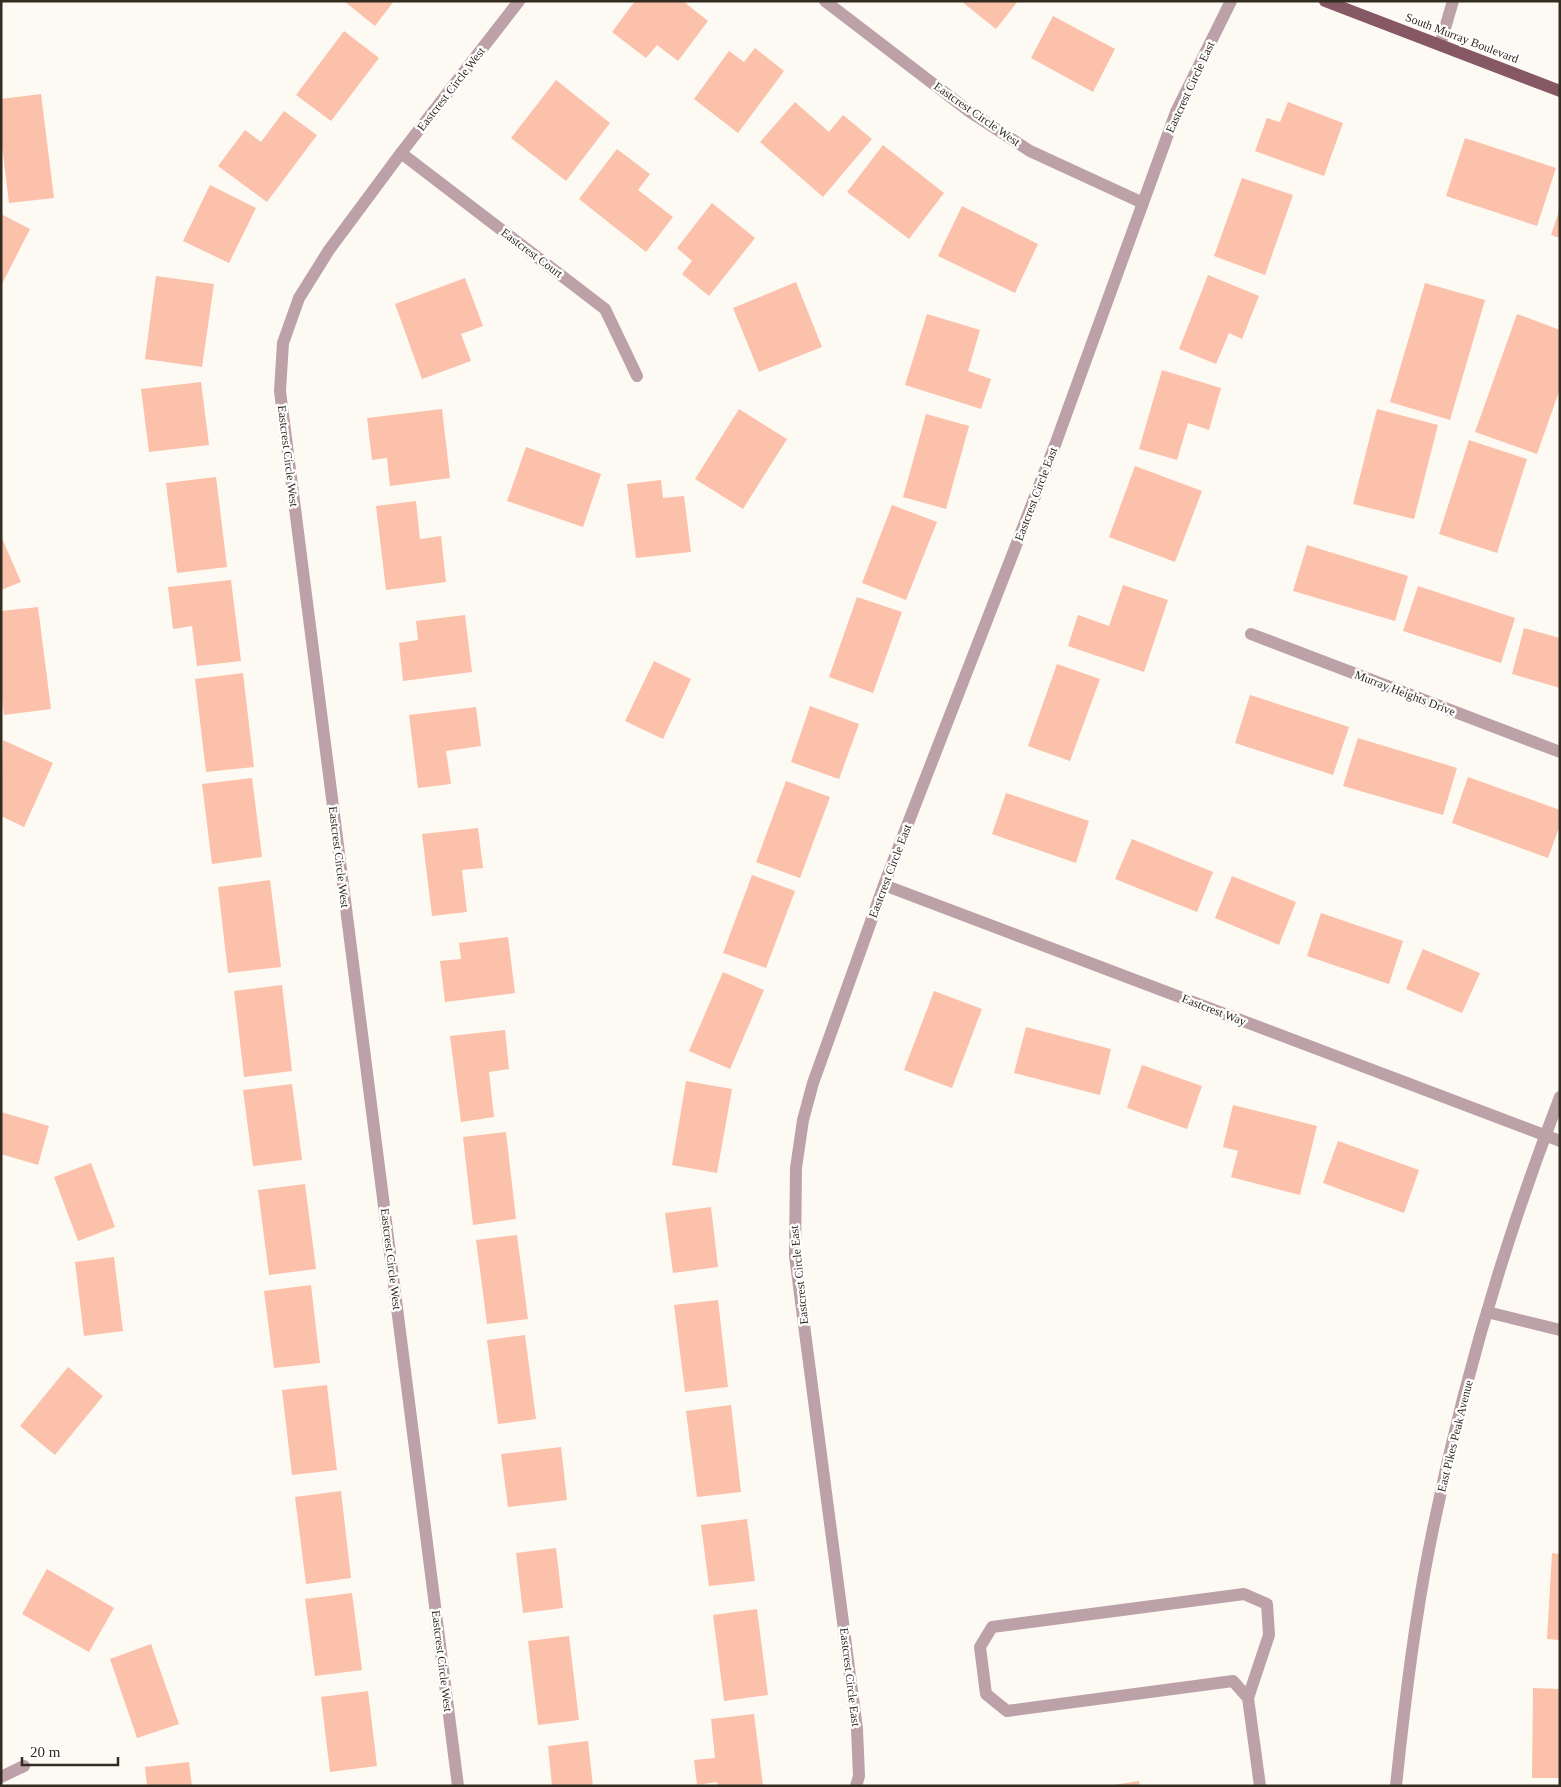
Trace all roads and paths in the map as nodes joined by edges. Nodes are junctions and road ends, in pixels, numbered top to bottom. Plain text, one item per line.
1 (520, 1) edge
2 (825, 1) edge
3 (1230, 1) edge
4 (1326, 1) edge
5 (1453, 1) edge
6 (1440, 45) junction
7 (1560, 91) edge
8 (401, 153) junction
9 (1143, 203) junction
10 (637, 376) dead end
11 (1251, 634) dead end
12 (1560, 752) edge
13 (884, 884) junction
14 (1560, 1097) edge
15 (1544, 1136) junction
16 (1560, 1141) edge
17 (1487, 1312) junction
18 (1560, 1330) edge
19 (1248, 1698) junction
20 (24, 1766) dead end
21 (1, 1777) edge
22 (458, 1786) edge
23 (856, 1786) edge
24 (1260, 1786) edge
25 (1396, 1786) edge

1 - 8 street, Eastcrest Circle West
2 - 9 street, Eastcrest Circle West
3 - 9 street, Eastcrest Circle East
4 - 6 main road, South Murray Boulevard
5 - 6 street
6 - 7 main road, South Murray Boulevard
8 - 10 street, Eastcrest Court
8 - 22 street, Eastcrest Circle West
9 - 13 street, Eastcrest Circle East
11 - 12 street, Murray Heights Drive
13 - 15 street, Eastcrest Way
13 - 23 street, Eastcrest Circle East
14 - 15 street, East Pikes Peak Avenue
15 - 16 street, Eastcrest Way
15 - 17 street, East Pikes Peak Avenue
17 - 18 street
17 - 25 street, East Pikes Peak Avenue
19 - 19 street
19 - 24 street
20 - 21 street

